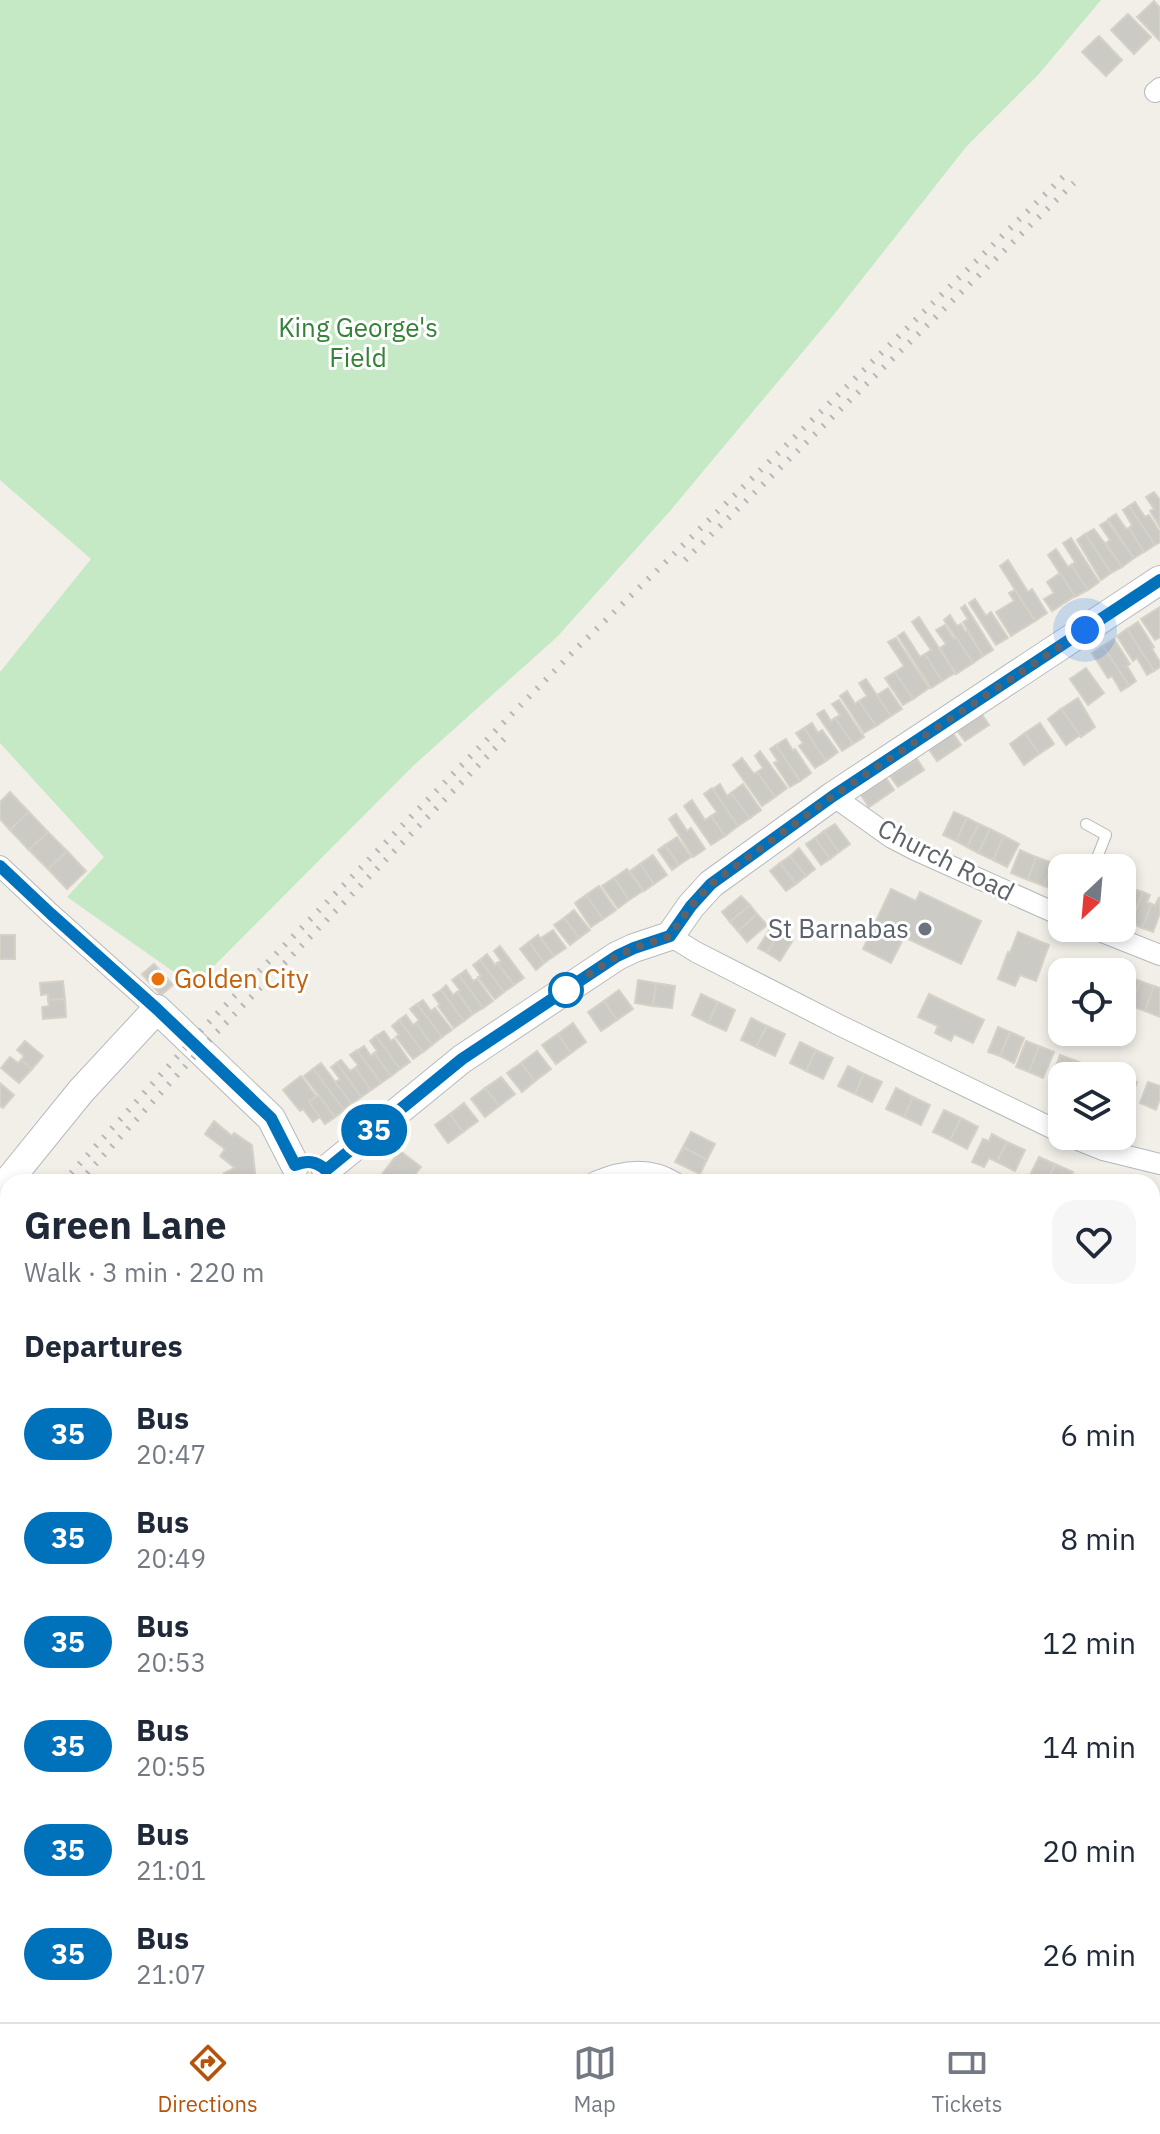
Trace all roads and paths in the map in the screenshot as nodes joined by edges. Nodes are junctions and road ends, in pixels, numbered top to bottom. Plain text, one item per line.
1 (1160, 580) edge
2 (833, 796) junction
3 (1086, 824) dead end
4 (1099, 854) edge
5 (3, 874) edge
6 (1048, 910) edge
7 (670, 936) junction
8 (1127, 942) edge
9 (1160, 955) edge
10 (157, 1009) junction
11 (1048, 1126) edge
12 (1106, 1150) edge
13 (1160, 1164) edge
14 (289, 1173) edge
15 (14, 1174) edge
16 (326, 1174) edge
17 (330, 1174) edge
18 (617, 1174) edge
19 (650, 1174) edge

1 - 2 main road
2 - 6 street, Church Road
2 - 7 main road
3 - 4 lane
5 - 10 street
7 - 11 street
7 - 17 main road
8 - 9 street
10 - 14 main road
10 - 15 main road
12 - 13 street
14 - 16 main road
18 - 19 street

